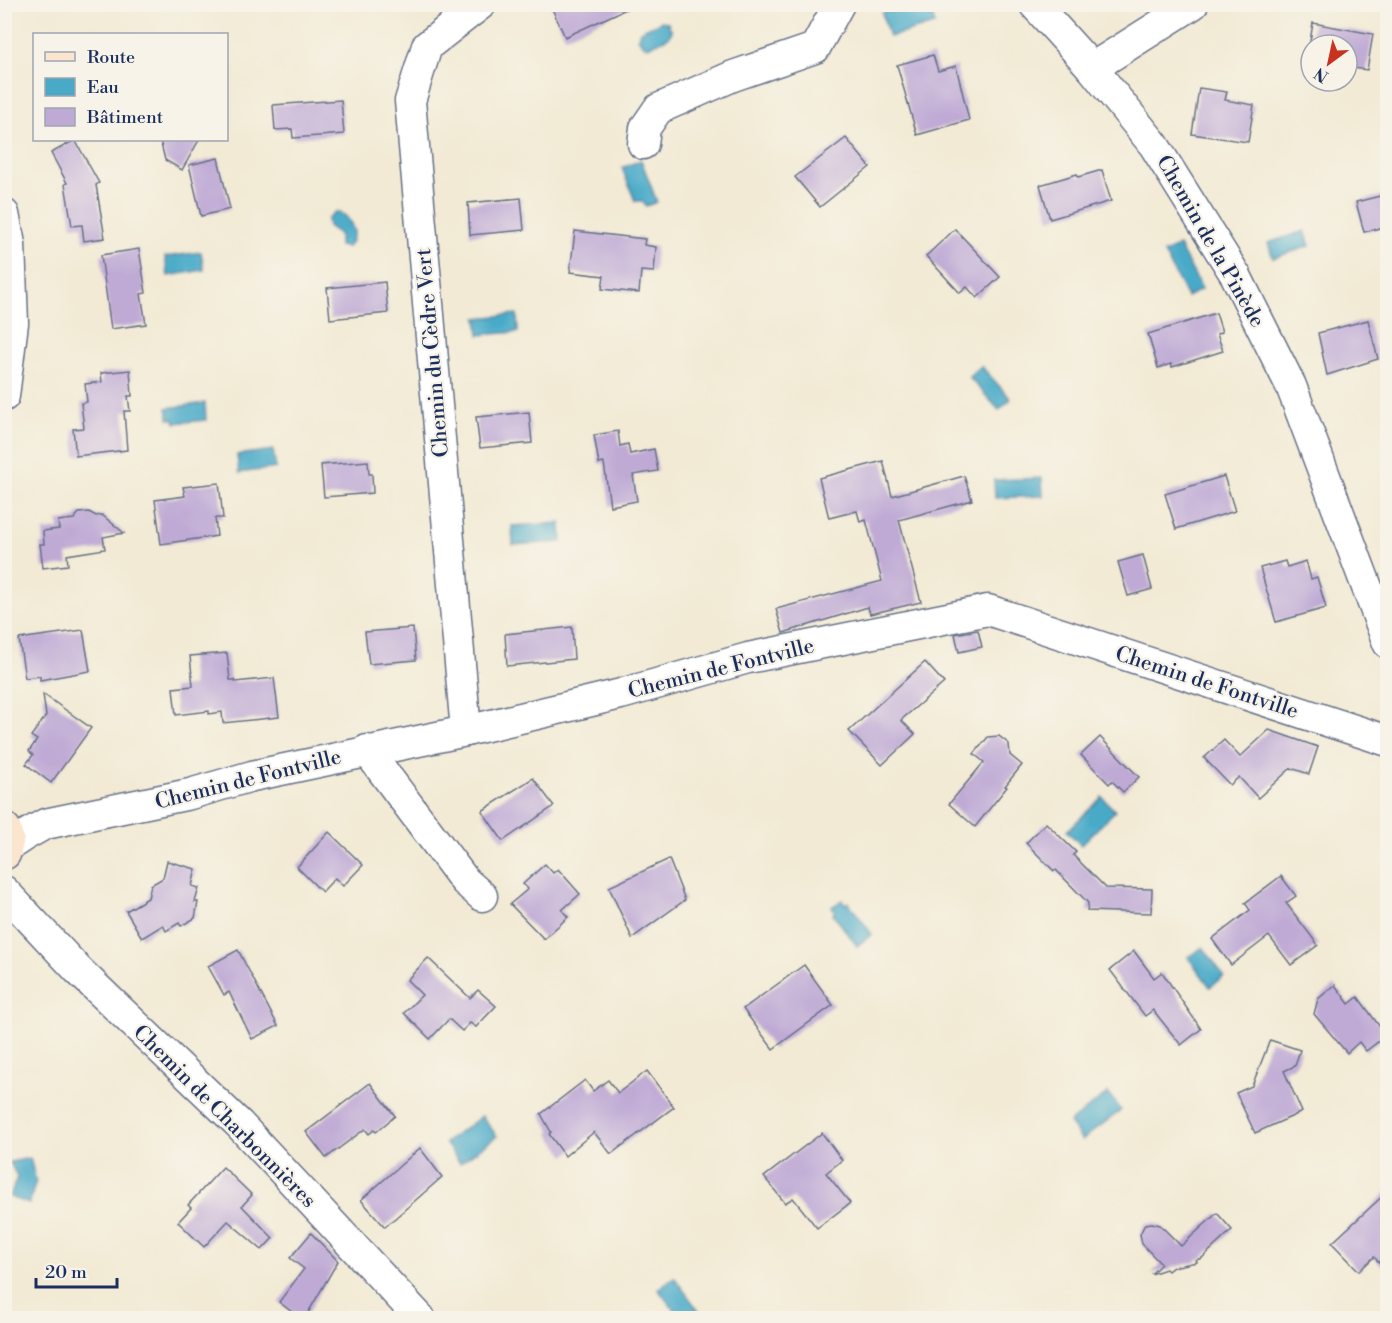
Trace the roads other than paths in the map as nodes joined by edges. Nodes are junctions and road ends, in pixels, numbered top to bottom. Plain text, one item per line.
1 (481, 4) edge
2 (839, 4) edge
3 (1034, 4) edge
4 (1193, 4) edge
5 (1092, 68) junction
6 (643, 144) dead end
7 (4, 214) edge
8 (4, 396) edge
9 (1388, 643) edge
10 (465, 731) junction
11 (1388, 741) edge
12 (367, 750) junction
13 (5, 845) edge
14 (4, 891) edge
15 (482, 896) dead end
16 (27, 917) junction
17 (420, 1318) edge

1 - 10 street, Chemin du Cèdre Vert
2 - 6 street
3 - 5 street, Chemin de la Pinède
4 - 5 street
5 - 9 street, Chemin de la Pinède
7 - 8 street
10 - 11 street, Chemin de Fontville
10 - 12 street, Chemin de Fontville
12 - 13 street, Chemin de Fontville
12 - 15 street
13 - 16 street, Chemin de Charbonnières
14 - 16 street, Chemin de Charbonnières
16 - 17 street, Chemin de Charbonnières

